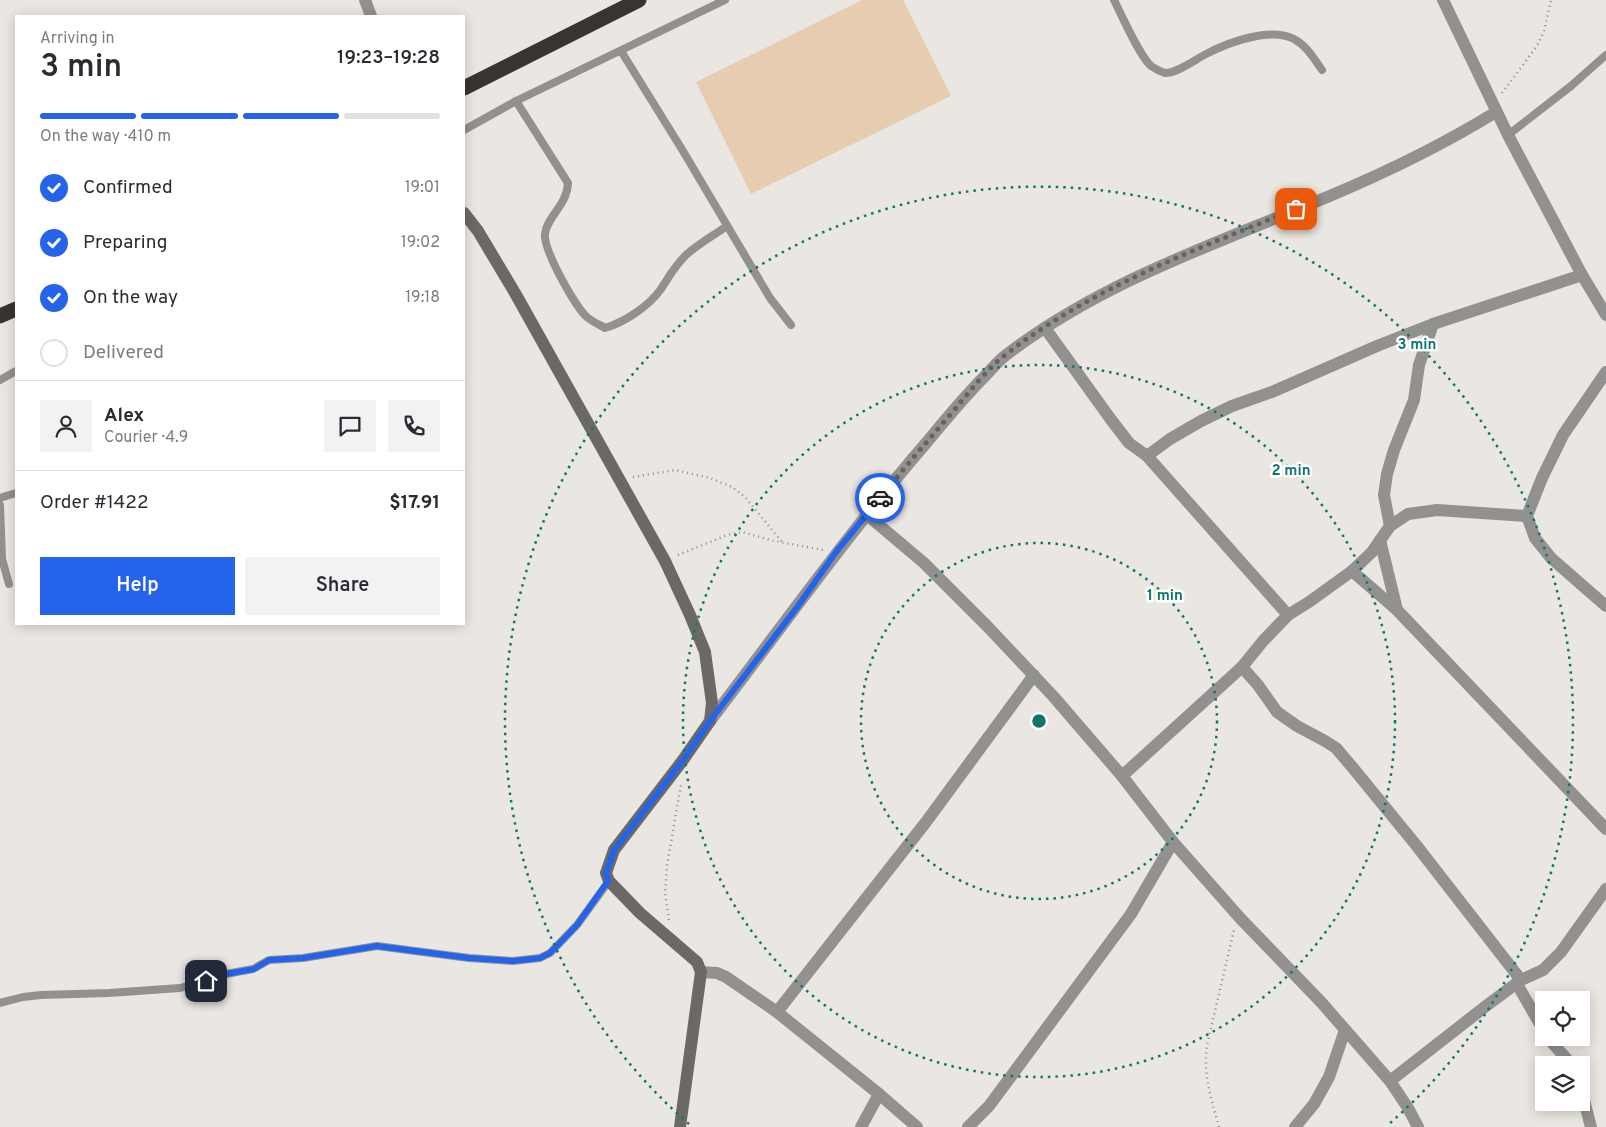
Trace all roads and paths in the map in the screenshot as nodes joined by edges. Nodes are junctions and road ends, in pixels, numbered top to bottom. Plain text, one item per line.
1 (365, 0) edge
2 (639, 0) edge
3 (725, 0) edge
4 (1114, 0) edge
5 (1443, 0) edge
6 (1551, 0) edge
7 (371, 15) edge
8 (621, 51) junction
9 (1606, 54) edge
10 (1322, 70) dead end
11 (465, 87) edge
12 (516, 102) junction
13 (1495, 108) junction
14 (465, 129) edge
15 (1508, 135) junction
16 (465, 215) edge
17 (727, 226) junction
18 (1582, 275) junction
19 (15, 308) edge
20 (1606, 315) edge
21 (0, 316) edge
22 (1433, 324) junction
23 (791, 325) dead end
24 (1045, 328) junction
25 (15, 372) edge
26 (1606, 372) edge
27 (0, 380) edge
28 (1146, 456) junction
29 (617, 475) junction
30 (15, 493) edge
31 (0, 498) edge
32 (0, 504) edge
33 (866, 514) junction
34 (1527, 516) junction
35 (1390, 526) junction
36 (1380, 540) junction
37 (782, 542) junction
38 (836, 552) junction
39 (665, 561) junction
40 (1352, 571) junction
41 (9, 584) dead end
42 (1606, 606) edge
43 (1396, 610) junction
44 (1288, 615) junction
45 (1242, 667) junction
46 (1034, 675) junction
47 (710, 721) junction
48 (683, 760) junction
49 (1122, 776) junction
50 (1606, 828) edge
51 (1173, 842) junction
52 (608, 881) junction
53 (1606, 889) edge
54 (1240, 918) junction
55 (669, 937) junction
56 (701, 972) junction
57 (1519, 982) junction
58 (0, 1003) edge
59 (777, 1012) junction
60 (1535, 1013) edge
61 (1345, 1030) junction
62 (1555, 1046) edge
63 (1564, 1056) edge
64 (1390, 1081) junction
65 (879, 1094) junction
66 (1587, 1111) edge
67 (680, 1127) edge
68 (861, 1127) edge
69 (917, 1127) edge
70 (968, 1127) edge
71 (1219, 1127) edge
72 (1295, 1127) edge
73 (1418, 1127) edge
74 (1591, 1127) edge

1 - 7 street
2 - 11 highway
3 - 8 lane
4 - 10 lane
5 - 13 street
6 - 13 path
8 - 12 lane
8 - 17 lane
9 - 15 lane
12 - 14 lane
12 - 17 lane
13 - 15 street
13 - 24 street
15 - 18 street
16 - 29 street
17 - 23 lane
18 - 20 street
18 - 22 street
19 - 21 highway
22 - 28 street
22 - 35 street
24 - 28 street
24 - 33 street
25 - 27 lane
26 - 34 street
28 - 44 street
29 - 37 path
29 - 39 street
30 - 31 lane
32 - 41 lane
33 - 38 street
33 - 46 street
34 - 35 street
34 - 42 street
35 - 36 street
36 - 40 street
36 - 43 street
37 - 38 path
37 - 39 path
38 - 47 street
39 - 47 street
40 - 43 street
40 - 44 street
43 - 50 street
44 - 45 street
45 - 49 street
45 - 57 street
46 - 49 street
46 - 59 street
47 - 48 street
48 - 52 street
48 - 55 path
49 - 51 street
51 - 54 street
51 - 70 street
52 - 55 street
52 - 58 lane
53 - 57 street
54 - 61 street
54 - 71 path
55 - 56 street
56 - 59 street
56 - 67 street
57 - 60 street
57 - 64 street
59 - 65 street
61 - 64 street
61 - 72 street
62 - 63 street
64 - 73 street
65 - 68 street
65 - 69 street
66 - 74 street

